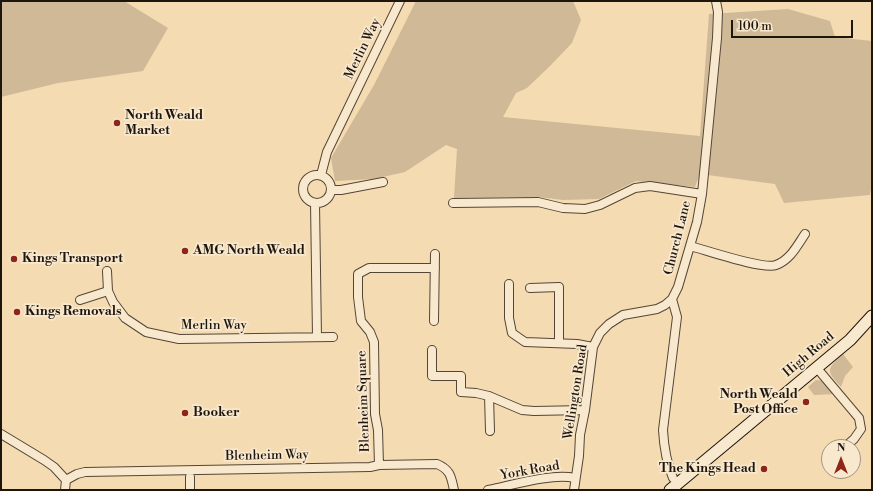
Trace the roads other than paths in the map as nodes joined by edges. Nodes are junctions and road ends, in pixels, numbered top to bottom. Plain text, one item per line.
1 (400, 1) edge
2 (716, 1) edge
3 (321, 175) junction
4 (383, 182) dead end
5 (331, 190) junction
6 (702, 194) junction
7 (316, 203) junction
8 (453, 203) dead end
9 (805, 234) dead end
10 (690, 246) junction
11 (435, 254) dead end
12 (435, 268) junction
13 (106, 271) dead end
14 (509, 284) dead end
15 (530, 288) dead end
16 (108, 291) junction
17 (672, 299) junction
18 (80, 300) dead end
19 (872, 316) edge
20 (434, 321) dead end
21 (317, 337) junction
22 (333, 337) dead end
23 (559, 343) junction
24 (593, 347) junction
25 (432, 350) dead end
26 (816, 367) junction
27 (489, 396) junction
28 (585, 410) junction
29 (490, 431) dead end
30 (1, 434) edge
31 (854, 439) edge
32 (379, 466) junction
33 (190, 477) dead end
34 (575, 478) junction
35 (673, 478) dead end
36 (66, 480) junction
37 (66, 490) edge
38 (190, 490) edge
39 (454, 490) edge
40 (488, 490) edge
41 (574, 490) edge
42 (670, 490) edge

1 - 3 street, Merlin Way
2 - 6 street, Church Lane
3 - 5 street
3 - 7 street
4 - 5 street
5 - 7 street
6 - 8 street
6 - 10 street, Church Lane
7 - 21 street
9 - 10 street
10 - 17 street, Church Lane
11 - 12 street
12 - 20 street
12 - 32 street, Blenheim Square
13 - 16 street, Merlin Way
14 - 23 street
15 - 23 street
16 - 18 street
16 - 21 street, Merlin Way
17 - 24 street, Wellington Road
17 - 35 street
19 - 26 main road, High Road
21 - 22 street, Merlin Way
23 - 24 street
24 - 28 street, Wellington Road
25 - 27 street
26 - 31 street
26 - 42 main road, High Road
27 - 28 street
27 - 29 street
28 - 34 street, Wellington Road
30 - 36 street
32 - 36 street, Blenheim Way
32 - 39 street, Blenheim Way
33 - 38 street
34 - 40 street, York Road
34 - 41 street, Wellington Road
36 - 37 street

